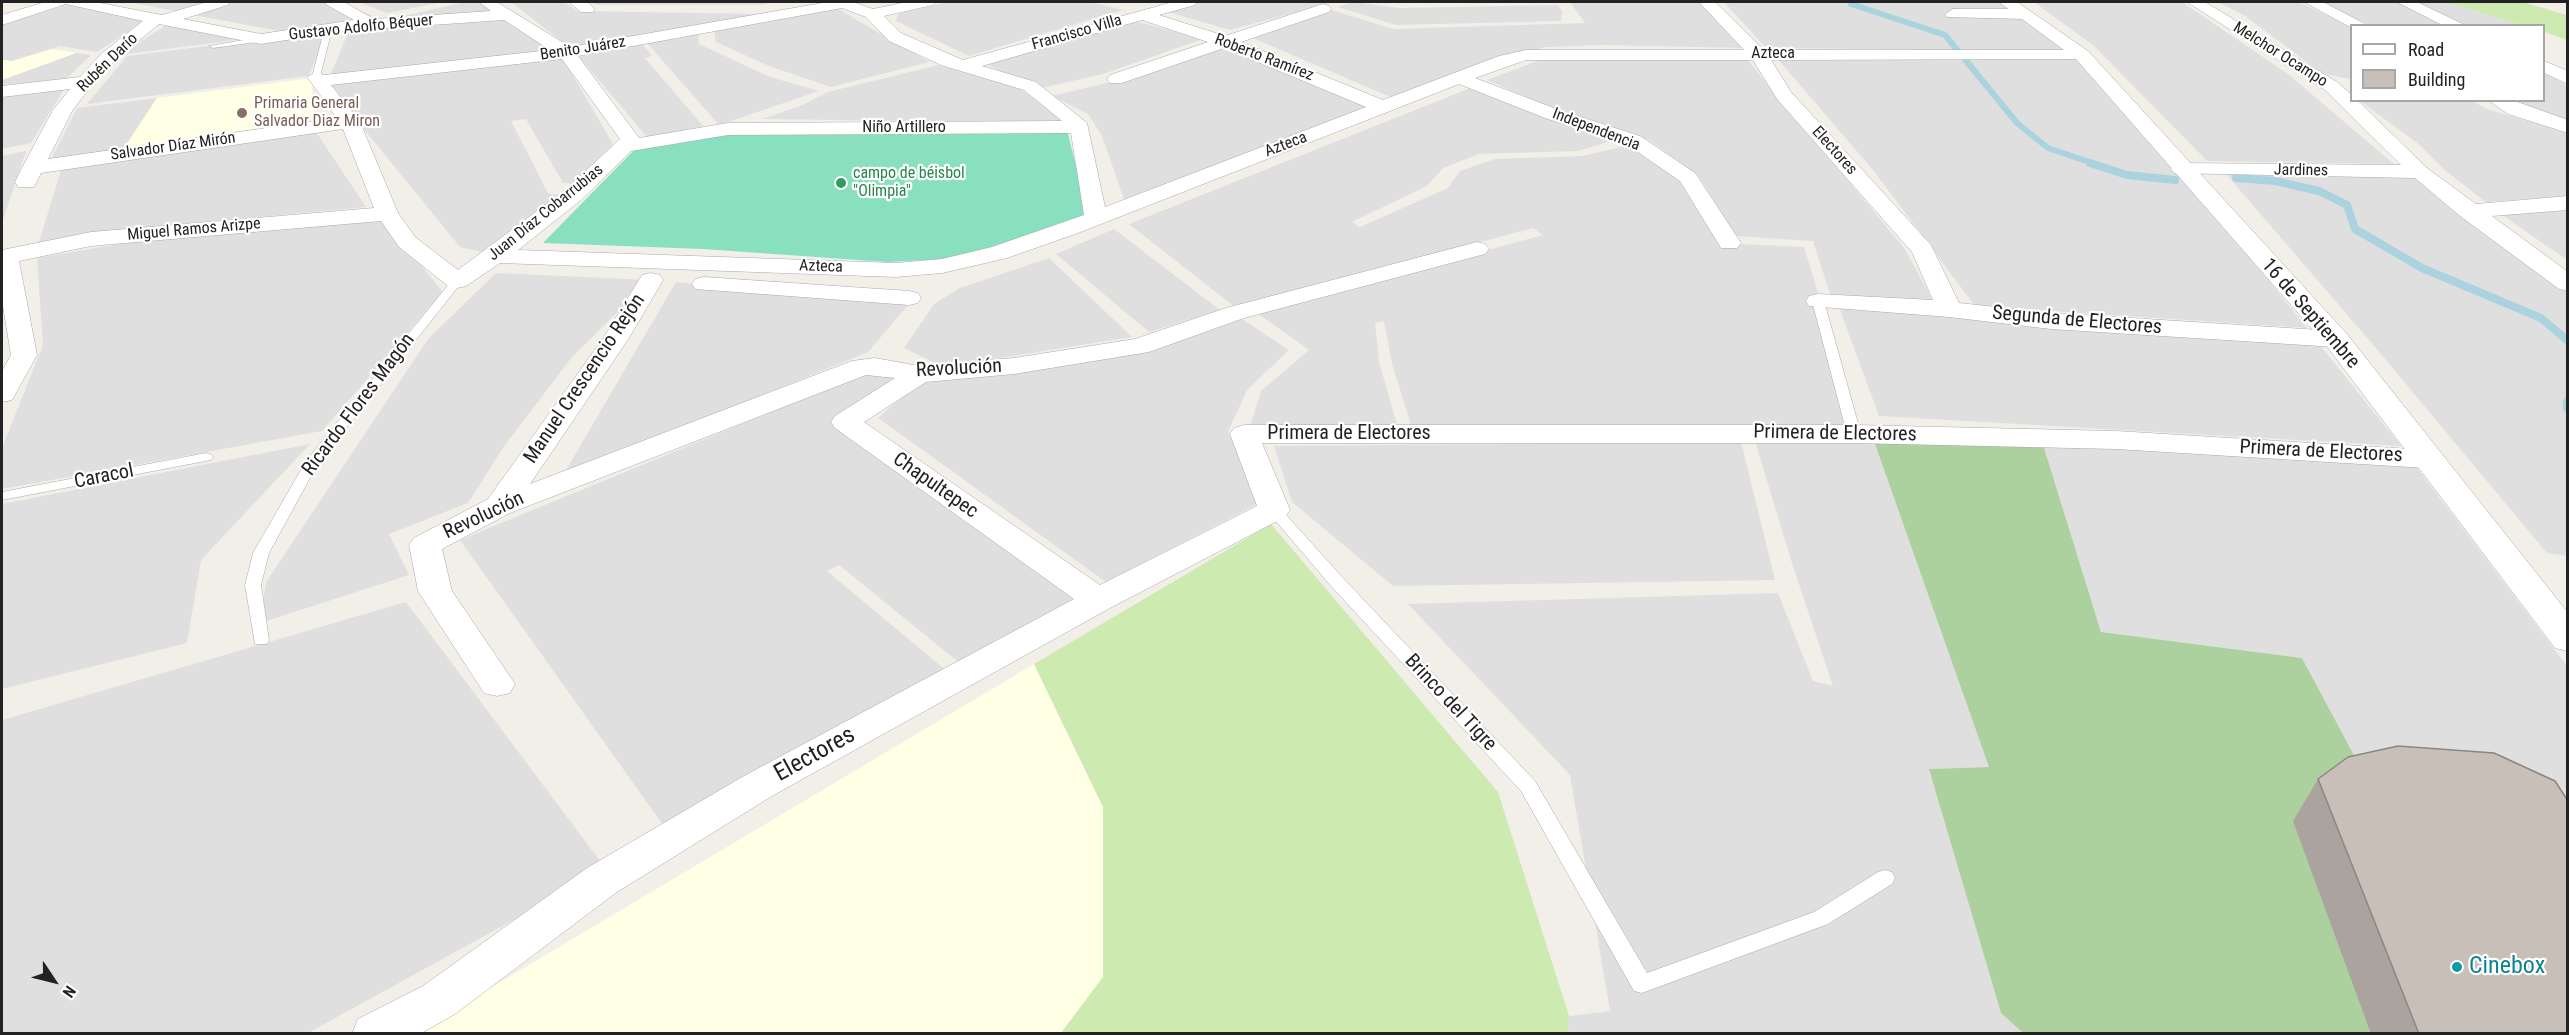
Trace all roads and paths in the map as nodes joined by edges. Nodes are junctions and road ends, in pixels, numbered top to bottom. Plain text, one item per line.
1 (60, 2) edge
2 (73, 2) edge
3 (222, 2) edge
4 (333, 2) edge
5 (487, 2) edge
6 (810, 2) edge
7 (843, 2) edge
8 (927, 2) edge
9 (1189, 2) edge
10 (1707, 2) edge
11 (2195, 2) edge
12 (2312, 2) edge
13 (2404, 2) edge
14 (440, 4) dead end
15 (2016, 8) edge
16 (1323, 9) dead end
17 (752, 13) dead end
18 (872, 14) junction
19 (1953, 14) dead end
20 (509, 15) junction
21 (1142, 15) junction
22 (159, 19) junction
23 (2, 20) edge
24 (367, 21) junction
25 (2357, 24) edge
26 (2454, 24) edge
27 (336, 28) junction
28 (261, 39) junction
29 (1222, 41) junction
30 (213, 46) dead end
31 (567, 53) junction
32 (1758, 54) junction
33 (2082, 55) junction
34 (965, 65) junction
35 (2545, 66) edge
36 (1459, 78) junction
37 (2568, 78) edge
38 (317, 79) junction
39 (1116, 79) dead end
40 (84, 82) junction
41 (2331, 86) junction
42 (2350, 86) edge
43 (2, 91) edge
44 (2501, 102) edge
45 (1383, 107) junction
46 (350, 122) junction
47 (1080, 127) junction
48 (2568, 127) edge
49 (625, 146) junction
50 (2181, 169) junction
51 (2420, 172) junction
52 (29, 176) joint
53 (2568, 203) edge
54 (2468, 211) junction
55 (387, 214) junction
56 (1096, 218) junction
57 (1729, 243) dead end
58 (1478, 249) dead end
59 (495, 255) junction
60 (4, 257) edge
61 (464, 276) junction
62 (651, 280) junction
63 (2568, 284) edge
64 (909, 298) dead end
65 (1818, 301) joint
66 (1949, 309) junction
67 (2336, 339) junction
68 (919, 374) junction
69 (2, 394) edge
70 (1244, 434) joint
71 (1854, 434) junction
72 (206, 457) dead end
73 (2426, 459) junction
74 (2, 496) edge
75 (499, 506) junction
76 (1274, 510) junction
77 (1098, 600) junction
78 (2568, 639) edge
79 (261, 640) dead end
80 (497, 684) dead end
81 (1885, 878) dead end
82 (375, 1034) edge

1 - 23 street
2 - 22 street
3 - 22 street
4 - 24 street
5 - 20 street
6 - 17 street
7 - 18 street
7 - 31 street, Benito Juárez
8 - 18 street
9 - 21 street, Francisco Villa
10 - 32 street, Electores
11 - 41 street, Melchor Ocampo
12 - 25 street
13 - 26 street
14 - 24 street
15 - 19 street, 16 de Septiembre
15 - 33 street, 16 de Septiembre
16 - 29 street
18 - 34 street
20 - 27 street, Gustavo Adolfo Béquer
20 - 31 street
21 - 29 street, Roberto Ramírez
21 - 34 street, Francisco Villa
22 - 28 street
22 - 40 street, Rubén Darío
24 - 27 street
27 - 28 street, Gustavo Adolfo Béquer
27 - 38 lane
28 - 30 lane, Gustavo Adolfo Béquer
29 - 39 street
29 - 45 street, Roberto Ramírez
31 - 38 street, Benito Juárez
31 - 49 street
32 - 33 street, Azteca
32 - 36 street, Azteca
32 - 66 street, Electores
33 - 50 street, 16 de Septiembre
34 - 47 street
35 - 37 street
36 - 45 street, Azteca
36 - 57 street, Independencia
38 - 46 street
40 - 43 street
40 - 52 street, Rubén Darío
41 - 42 street
41 - 51 street, Melchor Ocampo
44 - 48 street
45 - 56 street, Azteca
46 - 52 street, Salvador Díaz Mirón
46 - 55 street
47 - 49 street, Niño Artillero
47 - 56 street
49 - 59 street, Juan Díaz Cobarrubias
50 - 51 street, Jardines
50 - 67 street, 16 de Septiembre
51 - 54 street, Melchor Ocampo
53 - 54 street
54 - 63 street, Melchor Ocampo
55 - 60 street, Miguel Ramos Arizpe
55 - 61 street
56 - 59 street, Azteca
58 - 68 street, Revolución
59 - 61 street, Juan Díaz Cobarrubias
60 - 69 street
61 - 62 street, Azteca
61 - 79 lane, Ricardo Flores Magón
62 - 64 street, Azteca
62 - 75 street, Manuel Crescencio Rejón
65 - 66 street, Segunda de Electores
65 - 71 lane
66 - 67 street, Segunda de Electores
67 - 73 street, 16 de Septiembre
68 - 75 street, Revolución
68 - 77 street, Chapultepec
70 - 71 street, Primera de Electores
70 - 76 street, Brinco del Tigre
71 - 73 street, Primera de Electores
72 - 74 lane, Caracol
73 - 78 street, 16 de Septiembre
75 - 80 street, Revolución
76 - 77 street, Electores
76 - 81 lane, Brinco del Tigre
77 - 82 street, Electores

